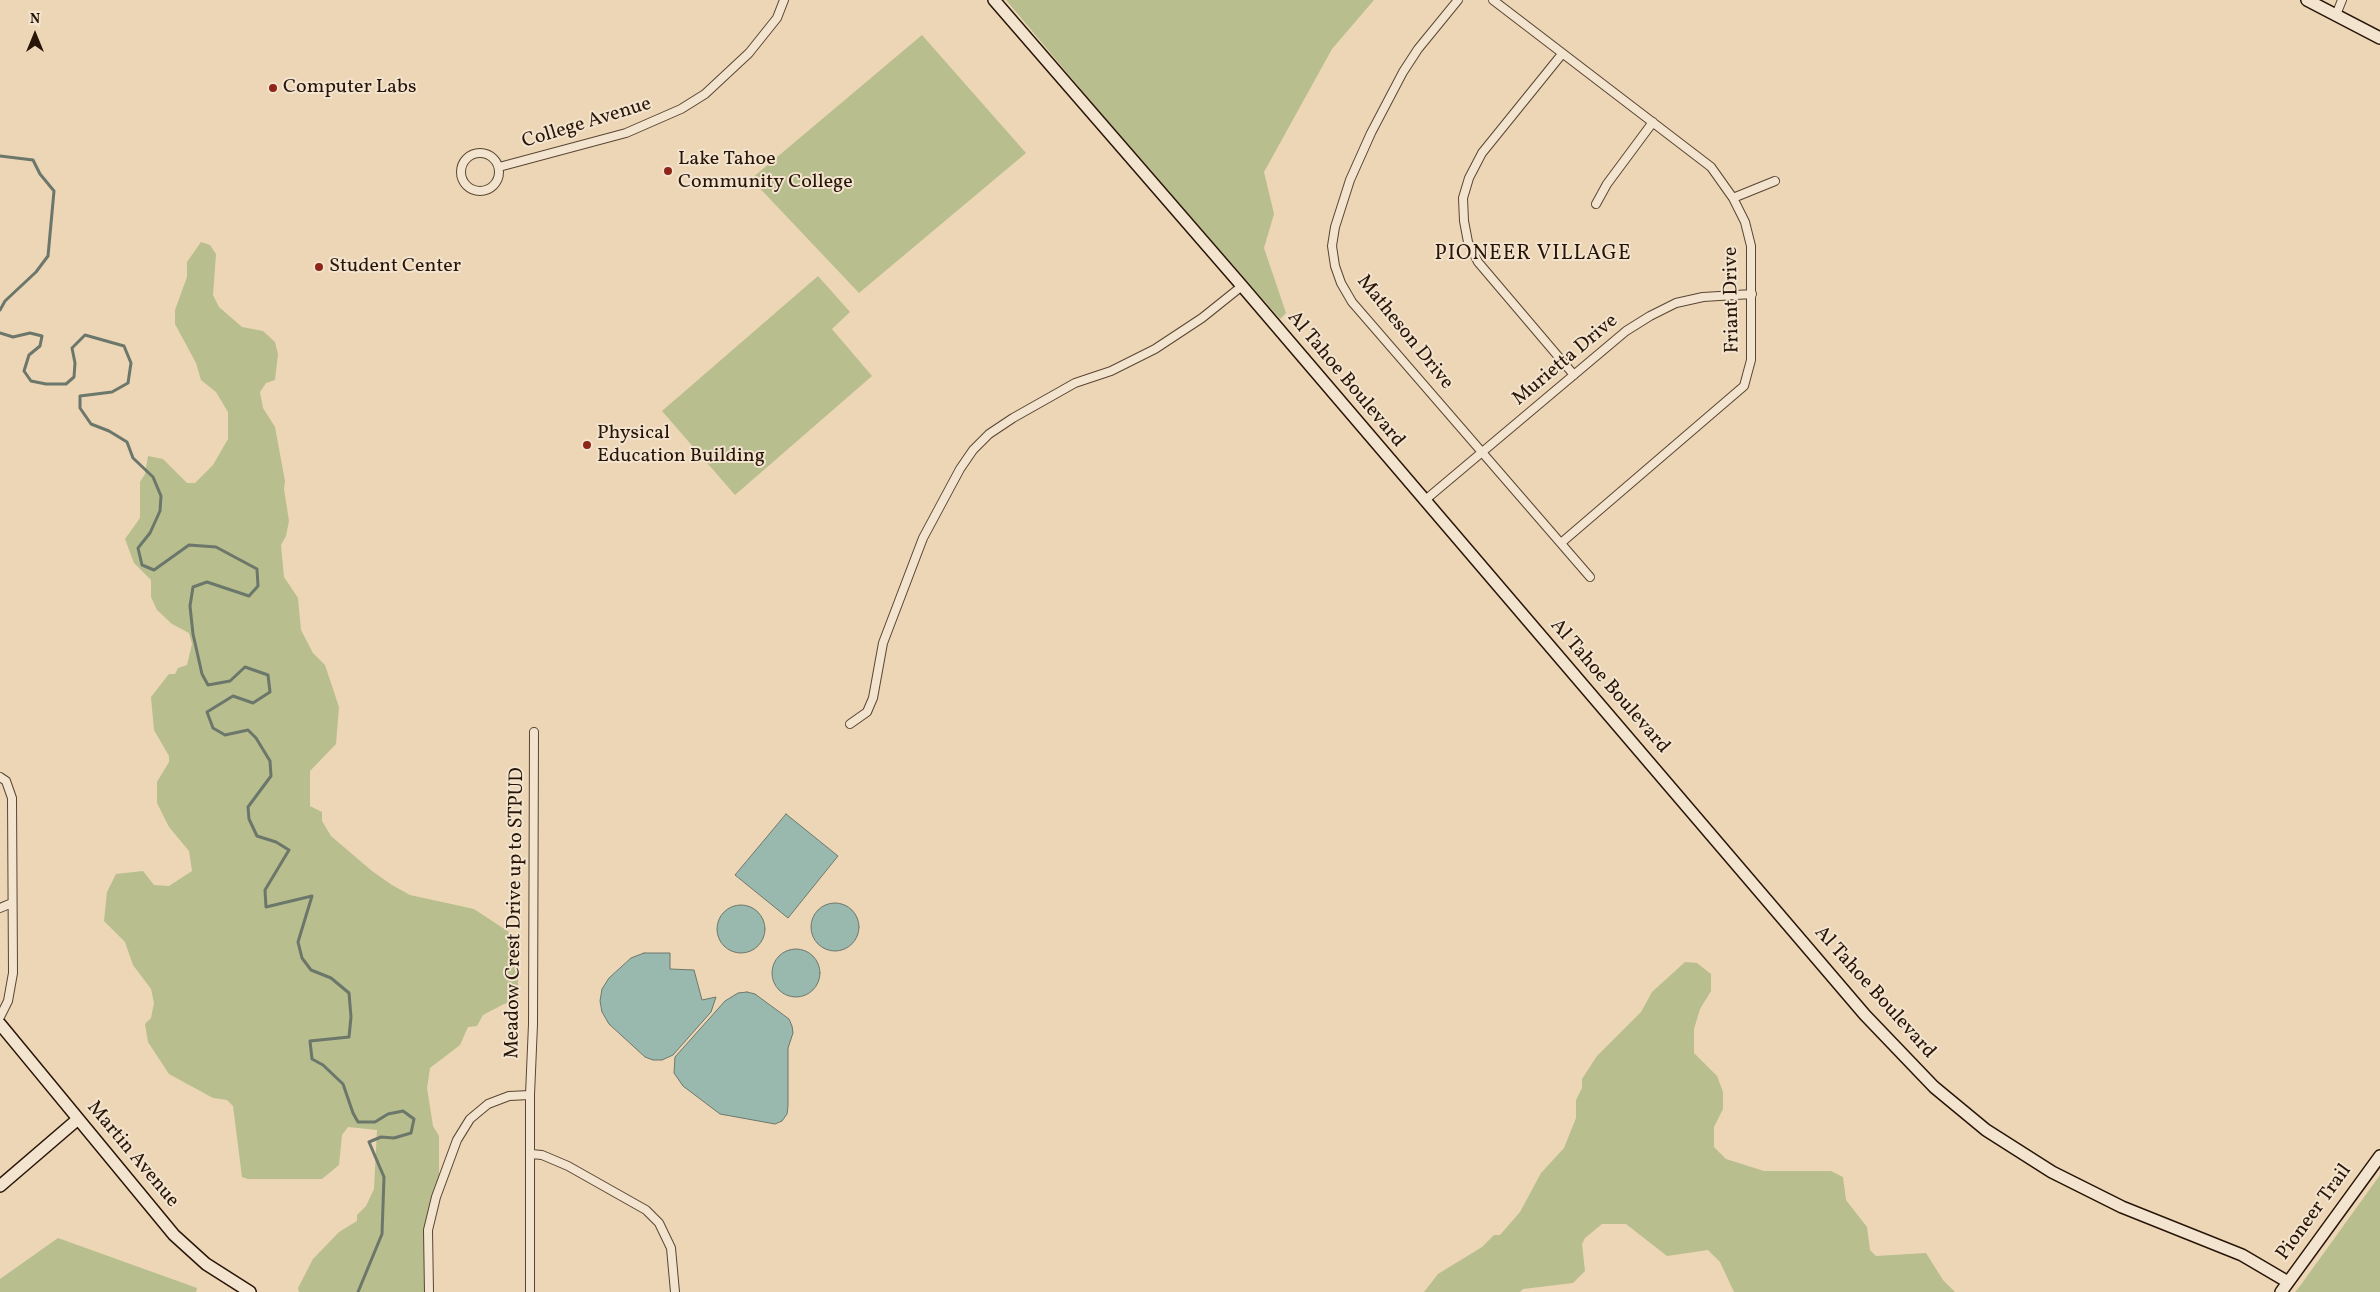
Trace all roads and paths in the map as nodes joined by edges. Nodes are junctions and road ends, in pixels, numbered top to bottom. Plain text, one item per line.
1 (784, 0) edge
2 (994, 0) edge
3 (1458, 0) edge
4 (1493, 0) edge
5 (2307, 0) edge
6 (2342, 0) edge
7 (2336, 15) junction
8 (2380, 38) edge
9 (1562, 54) junction
10 (1653, 122) junction
11 (499, 167) junction
12 (1775, 181) dead end
13 (1733, 198) junction
14 (1596, 204) dead end
15 (1242, 286) junction
16 (1752, 294) junction
17 (1574, 375) junction
18 (1482, 452) junction
19 (1424, 501) junction
20 (1561, 543) junction
21 (1590, 577) dead end
22 (850, 724) dead end
23 (534, 732) dead end
24 (0, 777) edge
25 (12, 903) junction
26 (0, 908) edge
27 (0, 1017) edge
28 (0, 1024) edge
29 (530, 1095) junction
30 (78, 1119) junction
31 (531, 1154) junction
32 (2380, 1156) edge
33 (0, 1186) edge
34 (2288, 1282) junction
35 (250, 1292) edge
36 (429, 1292) edge
37 (530, 1292) edge
38 (675, 1292) edge
39 (2281, 1292) edge

1 - 11 street, College Avenue
2 - 15 main road, Al Tahoe Boulevard
3 - 18 street, Matheson Drive
4 - 9 street, Friant Drive
5 - 7 main road
6 - 7 street
7 - 8 main road
9 - 10 street, Friant Drive
9 - 17 street
10 - 13 street, Friant Drive
10 - 14 street
11 - 11 street, College Avenue
12 - 13 street
13 - 16 street, Friant Drive
15 - 19 main road, Al Tahoe Boulevard
15 - 22 street
16 - 17 street, Murietta Drive
16 - 20 street, Friant Drive
17 - 18 street, Murietta Drive
18 - 19 street, Murietta Drive
18 - 20 street, Matheson Drive
19 - 34 main road, Al Tahoe Boulevard
20 - 21 street, Matheson Drive
23 - 29 street, Meadow Crest Drive up to STPUD
24 - 25 street
25 - 26 street
25 - 27 street
28 - 30 main road, Martin Avenue
29 - 31 street, Meadow Crest Drive up to STPUD
29 - 36 street
30 - 33 main road
30 - 35 main road, Martin Avenue
31 - 37 street, Meadow Crest Drive up to STPUD
31 - 38 street
32 - 34 main road, Pioneer Trail
34 - 39 main road, Pioneer Trail

